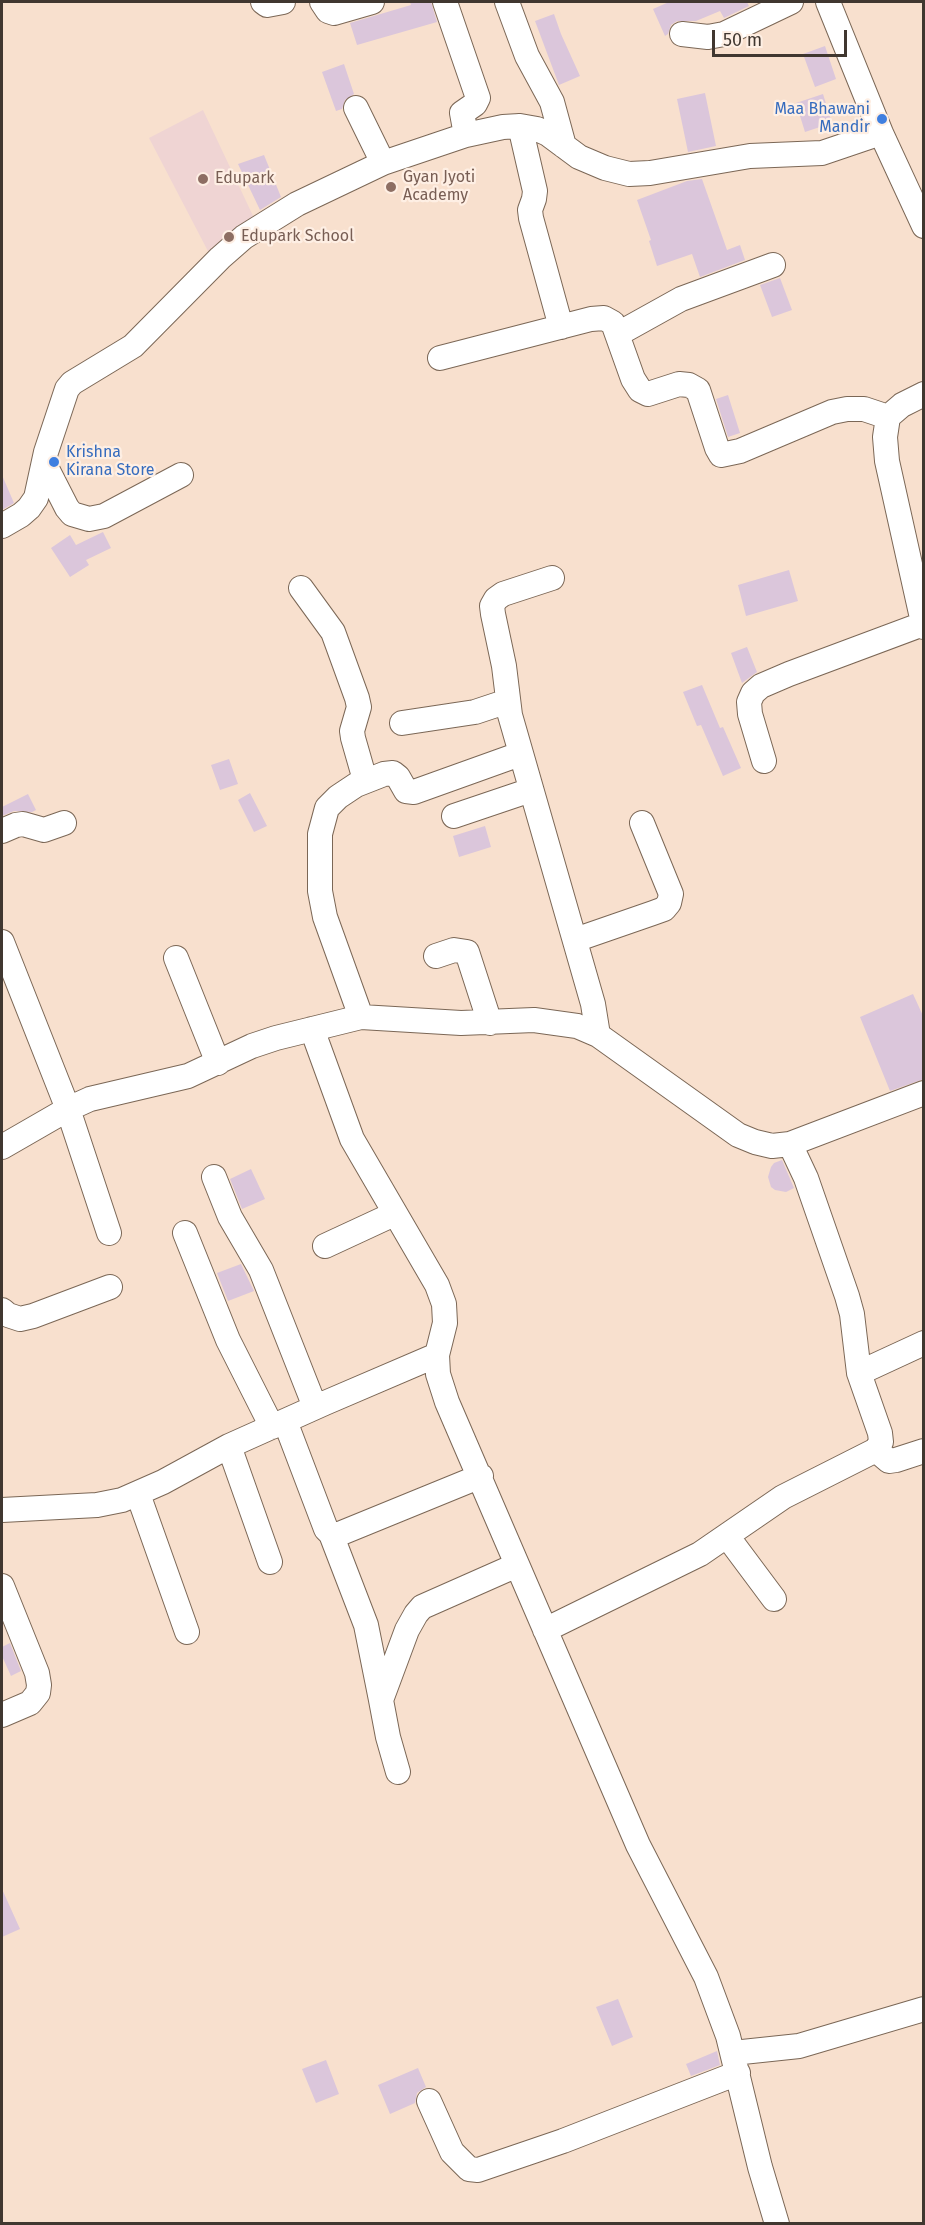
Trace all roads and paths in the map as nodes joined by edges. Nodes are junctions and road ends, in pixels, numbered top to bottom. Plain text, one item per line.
1 (263, 2) edge
2 (283, 2) edge
3 (322, 2) edge
4 (372, 2) edge
5 (445, 2) edge
6 (507, 2) edge
7 (791, 2) edge
8 (828, 2) edge
9 (682, 34) dead end
10 (356, 108) dead end
11 (520, 126) junction
12 (881, 133) junction
13 (466, 135) junction
14 (564, 146) junction
15 (383, 163) junction
16 (924, 226) edge
17 (773, 265) dead end
18 (561, 327) junction
19 (618, 334) junction
20 (440, 358) dead end
21 (924, 394) edge
22 (888, 417) junction
23 (44, 463) junction
24 (181, 475) dead end
25 (2, 526) edge
26 (916, 562) edge
27 (552, 578) dead end
28 (301, 588) dead end
29 (923, 626) edge
30 (508, 701) junction
31 (402, 723) dead end
32 (520, 754) junction
33 (764, 760) dead end
34 (365, 780) junction
35 (531, 790) junction
36 (454, 816) dead end
37 (64, 823) dead end
38 (642, 823) dead end
39 (2, 831) edge
40 (575, 940) junction
41 (2, 942) edge
42 (436, 956) dead end
43 (176, 958) dead end
44 (361, 1017) junction
45 (490, 1023) junction
46 (312, 1029) junction
47 (598, 1035) junction
48 (218, 1063) junction
49 (924, 1093) edge
50 (68, 1109) junction
51 (790, 1144) junction
52 (2, 1146) edge
53 (214, 1177) dead end
54 (394, 1214) junction
55 (109, 1233) dead end
56 (185, 1233) dead end
57 (325, 1246) dead end
58 (110, 1287) dead end
59 (2, 1310) edge
60 (924, 1343) edge
61 (437, 1355) junction
62 (859, 1373) junction
63 (315, 1407) junction
64 (278, 1424) junction
65 (229, 1446) junction
66 (876, 1450) junction
67 (924, 1451) edge
68 (481, 1476) junction
69 (138, 1494) junction
70 (2, 1510) edge
71 (331, 1534) junction
72 (727, 1536) junction
73 (270, 1562) dead end
74 (517, 1565) junction
75 (2, 1586) edge
76 (774, 1599) dead end
77 (545, 1630) junction
78 (10, 1631) edge
79 (187, 1632) dead end
80 (381, 1700) junction
81 (2, 1715) edge
82 (398, 1772) dead end
83 (924, 2009) edge
84 (736, 2063) junction
85 (429, 2101) dead end
86 (777, 2223) edge

1 - 2 street
3 - 4 street
5 - 13 street
6 - 14 street
7 - 9 street
8 - 12 street
10 - 15 street
11 - 13 street
11 - 14 street
11 - 18 street
12 - 14 street
12 - 16 street
13 - 15 street
15 - 23 street
17 - 19 street
18 - 19 street
18 - 20 street
19 - 22 street
21 - 22 street
22 - 26 street
23 - 24 street
23 - 25 street
26 - 29 street
27 - 30 street
28 - 34 street
29 - 33 street
30 - 31 street
30 - 32 street
32 - 34 street
32 - 35 street
34 - 44 street
35 - 36 street
35 - 40 street
37 - 39 street
38 - 40 street
40 - 47 street
41 - 50 street
42 - 45 street
43 - 48 street
44 - 45 street
44 - 46 street
45 - 47 street
46 - 48 street
46 - 54 street
47 - 51 street
48 - 50 street
49 - 51 street
50 - 52 street
50 - 55 street
51 - 62 street
53 - 63 street
54 - 57 street
54 - 61 street
56 - 64 street
58 - 59 street
60 - 62 street
61 - 63 street
61 - 68 street
62 - 66 street
63 - 64 street
64 - 65 street
64 - 71 street
65 - 69 street
65 - 73 street
66 - 67 street
66 - 72 street
68 - 71 street
68 - 74 street
69 - 70 street
69 - 79 street
71 - 80 street
72 - 76 street
72 - 77 street
74 - 77 street
74 - 80 street
75 - 78 street
77 - 84 street
78 - 81 street
80 - 82 street
83 - 84 street
84 - 85 street
84 - 86 street

